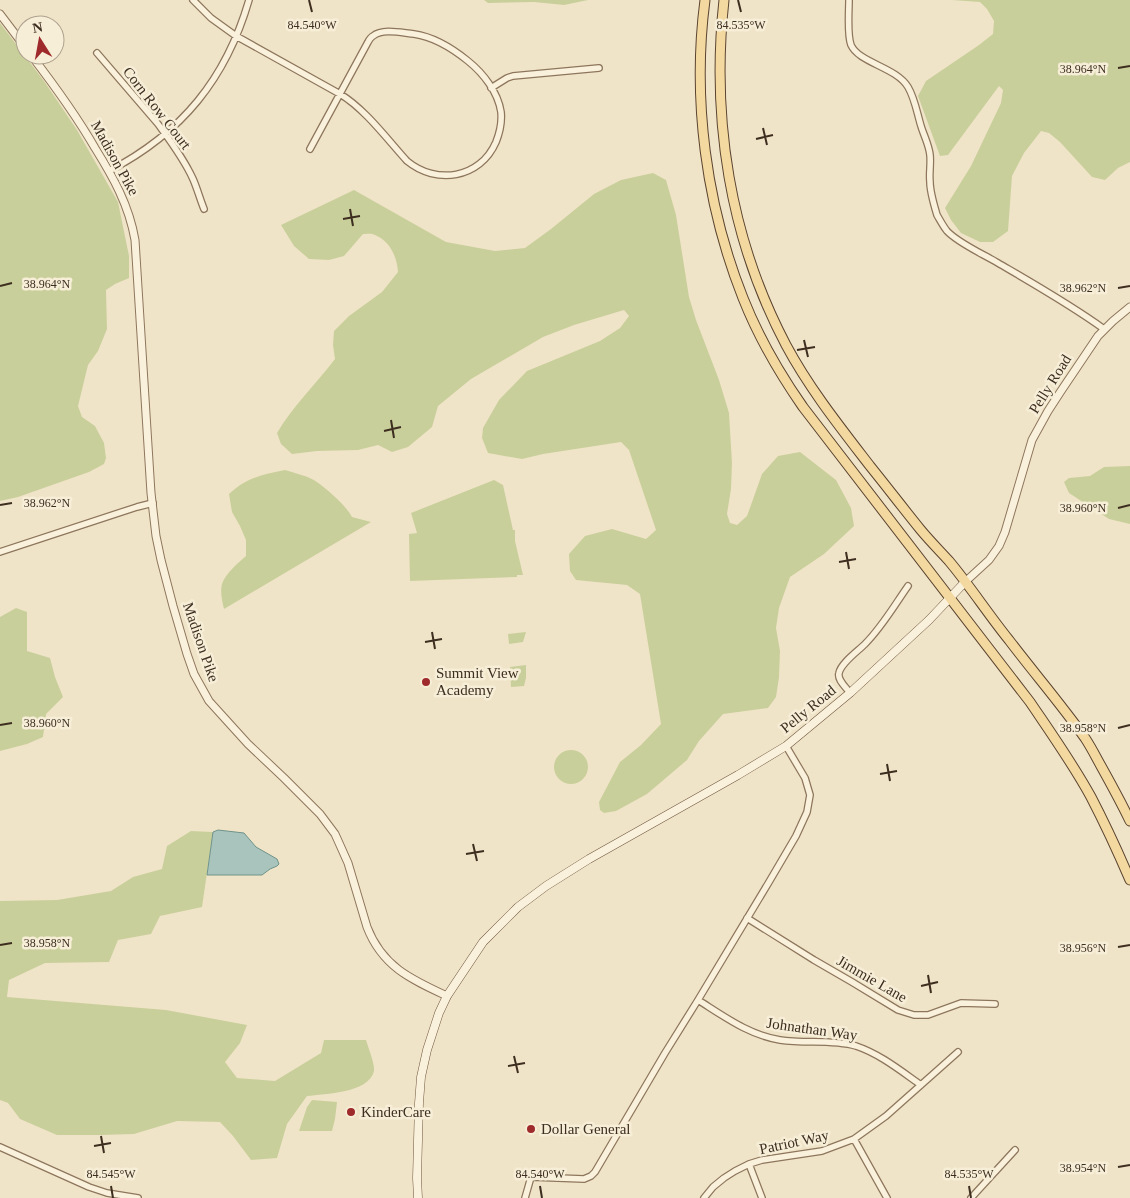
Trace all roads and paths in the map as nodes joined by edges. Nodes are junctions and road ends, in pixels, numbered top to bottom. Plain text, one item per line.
1 (193, 0) edge
2 (249, 0) edge
3 (705, 0) edge
4 (724, 0) edge
5 (848, 0) edge
6 (0, 14) edge
7 (15, 34) edge
8 (236, 36) junction
9 (97, 53) dead end
10 (38, 65) edge
11 (599, 68) dead end
12 (491, 88) junction
13 (340, 94) junction
14 (165, 134) junction
15 (310, 149) dead end
16 (109, 171) junction
17 (204, 209) dead end
18 (1130, 307) edge
19 (1104, 329) junction
20 (152, 503) junction
21 (0, 552) edge
22 (966, 582) junction
23 (908, 586) dead end
24 (951, 598) junction
25 (850, 693) junction
26 (786, 746) junction
27 (1130, 821) edge
28 (1130, 880) edge
29 (747, 918) junction
30 (447, 996) junction
31 (698, 1000) junction
32 (995, 1004) dead end
33 (958, 1052) dead end
34 (921, 1084) junction
35 (854, 1139) junction
36 (0, 1147) edge
37 (1015, 1150) dead end
38 (749, 1164) junction
39 (138, 1198) edge
40 (418, 1198) edge
41 (525, 1198) edge
42 (704, 1198) edge
43 (762, 1198) edge
44 (887, 1198) edge
45 (972, 1198) edge

1 - 8 street
2 - 8 street
3 - 24 main road
4 - 22 main road
5 - 19 street
6 - 7 street
8 - 13 street
8 - 14 street
9 - 14 street, Corn Row Court
10 - 16 street, Madison Pike
11 - 12 street
12 - 13 street
12 - 13 street
13 - 15 street
14 - 16 street
14 - 17 street, Corn Row Court
16 - 20 street, Madison Pike
18 - 19 street, Pelly Road
19 - 22 street, Pelly Road
20 - 21 street
20 - 30 street, Madison Pike
22 - 24 main road, Pelly Road
22 - 27 main road
23 - 25 street
24 - 25 main road, Pelly Road
24 - 28 main road
25 - 26 main road, Pelly Road
26 - 29 street, Pelly Road
26 - 30 main road
29 - 31 street, Pelly Road
29 - 32 street, Jimmie Lane
30 - 40 main road
31 - 34 street, Johnathan Way
31 - 41 street, Pelly Road
33 - 34 street, Patriot Way
34 - 35 street, Patriot Way
35 - 38 street, Patriot Way
35 - 44 street
36 - 39 street
37 - 45 street
38 - 42 street, Patriot Way
38 - 43 street

